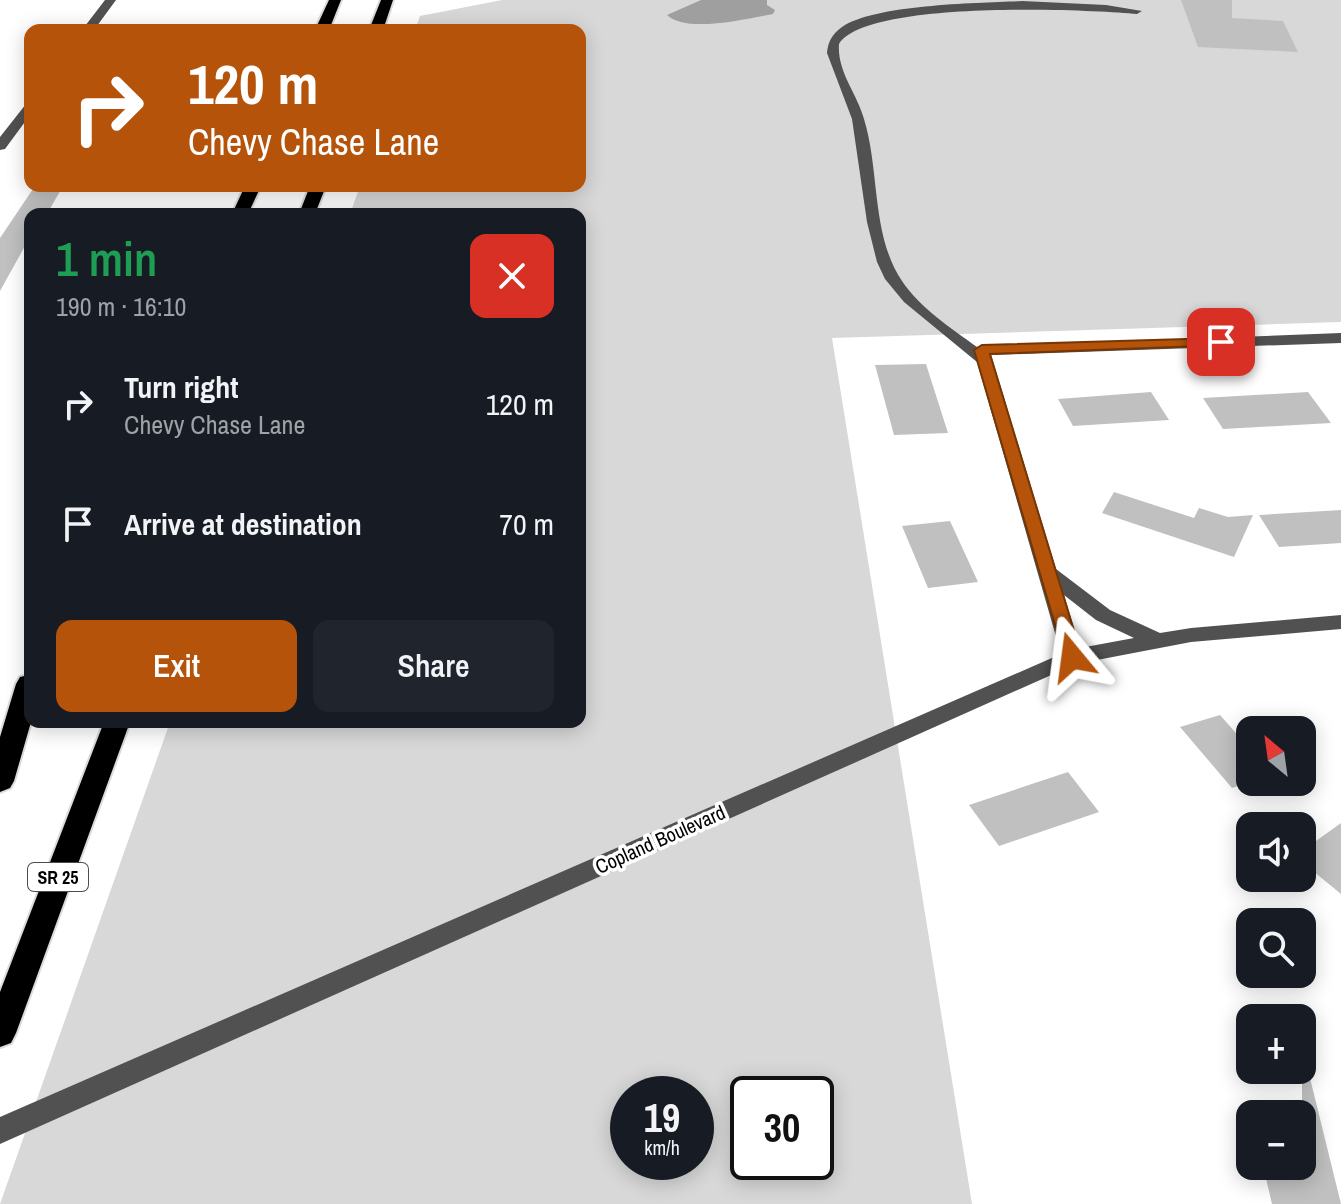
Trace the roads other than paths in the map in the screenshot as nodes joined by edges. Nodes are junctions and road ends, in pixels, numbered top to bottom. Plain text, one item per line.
1 (111, 0) edge
2 (335, 0) edge
3 (387, 0) edge
4 (1137, 11) dead end
5 (93, 24) edge
6 (325, 24) edge
7 (378, 24) edge
8 (24, 112) edge
9 (0, 115) edge
10 (24, 117) edge
11 (0, 146) edge
12 (1341, 338) edge
13 (983, 354) junction
14 (1048, 573) junction
15 (1341, 622) edge
16 (1158, 641) junction
17 (1072, 657) junction
18 (24, 696) edge
19 (24, 703) edge
20 (115, 728) edge
21 (0, 749) edge
22 (0, 781) edge
23 (0, 1033) edge
24 (0, 1131) edge

1 - 5 street
2 - 6 highway
3 - 7 highway
4 - 13 street
8 - 9 street
10 - 11 street
12 - 13 street
13 - 14 street
14 - 16 street
14 - 17 street
15 - 16 street, Copland Boulevard
16 - 17 street, Copland Boulevard
17 - 24 street, Copland Boulevard
18 - 21 highway
19 - 22 highway
20 - 23 highway, SR 25

